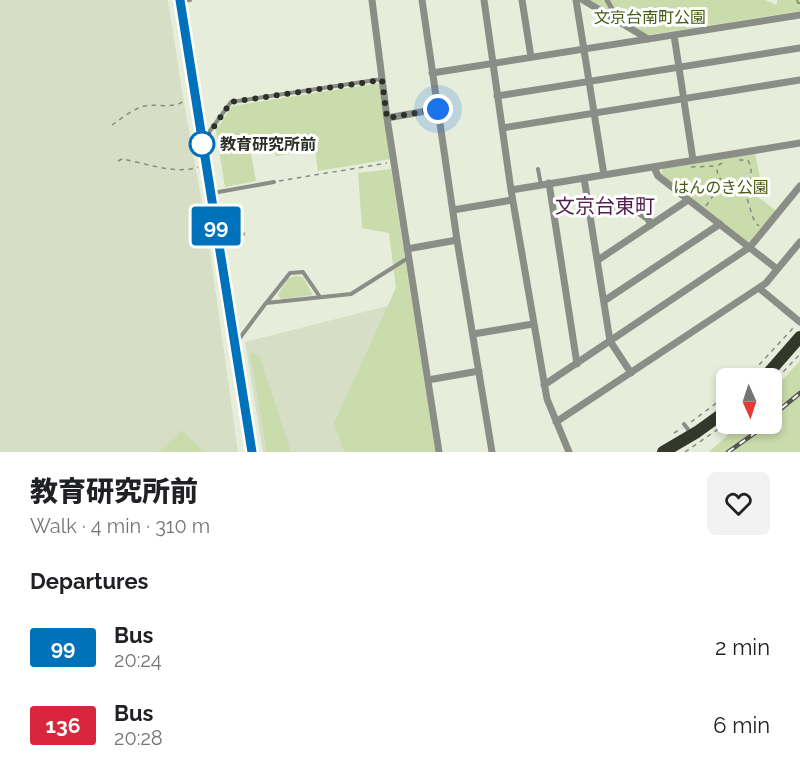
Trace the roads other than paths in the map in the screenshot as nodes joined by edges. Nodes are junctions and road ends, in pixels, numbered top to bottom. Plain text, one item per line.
1 (190, 0) edge
2 (372, 0) edge
3 (422, 0) edge
4 (484, 0) edge
5 (522, 0) edge
6 (576, 0) edge
7 (583, 0) edge
8 (607, 0) edge
9 (181, 1) edge
10 (800, 15) edge
11 (617, 18) dead end
12 (674, 35) junction
13 (648, 39) junction
14 (584, 48) junction
15 (800, 48) edge
16 (531, 57) junction
17 (493, 63) junction
18 (678, 67) junction
19 (432, 73) junction
20 (382, 80) junction
21 (800, 80) edge
22 (589, 82) junction
23 (497, 96) junction
24 (684, 98) junction
25 (438, 109) junction
26 (594, 113) junction
27 (387, 118) junction
28 (502, 128) junction
29 (202, 142) junction
30 (800, 143) edge
31 (693, 160) junction
32 (654, 167) junction
33 (538, 169) dead end
34 (604, 175) junction
35 (584, 178) junction
36 (274, 182) road end
37 (549, 183) junction
38 (541, 185) junction
39 (800, 186) edge
40 (511, 190) junction
41 (211, 193) junction
42 (512, 200) junction
43 (688, 200) junction
44 (453, 210) junction
45 (590, 214) junction
46 (720, 224) junction
47 (651, 225) junction
48 (243, 234) dead end
49 (218, 240) junction
50 (457, 240) junction
51 (800, 242) edge
52 (750, 248) junction
53 (407, 249) junction
54 (408, 258) junction
55 (597, 260) junction
56 (777, 269) junction
57 (759, 288) junction
58 (320, 297) junction
59 (604, 301) junction
60 (266, 303) junction
61 (799, 321) edge
62 (533, 324) junction
63 (473, 334) junction
64 (800, 338) edge
65 (610, 341) junction
66 (235, 345) junction
67 (577, 364) junction
68 (773, 368) edge
69 (479, 371) junction
70 (631, 373) junction
71 (428, 380) junction
72 (544, 385) junction
73 (716, 415) edge
74 (556, 422) junction
75 (252, 452) edge
76 (439, 452) edge
77 (492, 452) edge
78 (569, 452) edge
79 (663, 452) edge

1 - 9 lane
2 - 20 street
3 - 19 street
4 - 17 street
5 - 16 street
6 - 14 street
7 - 13 street
8 - 11 street
9 - 29 street
10 - 12 street
12 - 13 street
12 - 18 street
13 - 14 street
14 - 16 street
14 - 22 street
15 - 18 street
16 - 17 street
17 - 19 street
17 - 23 street
18 - 22 street
18 - 24 street
19 - 25 street
20 - 27 street
20 - 29 lane
21 - 24 street
22 - 23 street
22 - 26 street
23 - 28 street
24 - 26 street
24 - 31 street
25 - 27 street
25 - 44 street
26 - 28 street
26 - 34 street
27 - 53 street
28 - 40 street
29 - 41 street
30 - 31 street
31 - 32 street
32 - 34 street
32 - 43 street
33 - 38 lane
34 - 35 street
35 - 37 street
35 - 45 street
36 - 41 lane
37 - 38 street
37 - 67 street
38 - 40 street
39 - 52 street
40 - 42 street
41 - 49 street
42 - 44 street
42 - 62 street
43 - 46 street
43 - 47 street
44 - 50 street
45 - 47 street
45 - 55 street
46 - 52 street
46 - 59 street
47 - 55 street
48 - 49 lane
49 - 66 street
50 - 53 street
50 - 63 street
51 - 56 street
52 - 56 street
52 - 65 street
53 - 54 street
54 - 58 lane
54 - 71 street
55 - 59 street
56 - 57 street
57 - 61 street
57 - 70 street
58 - 60 lane
58 - 60 lane
59 - 65 street
60 - 66 lane
62 - 63 street
62 - 72 street
63 - 69 street
64 - 68 highway
65 - 67 street
65 - 70 street
66 - 75 street
67 - 72 street
69 - 71 street
69 - 77 street
70 - 74 street
71 - 76 street
72 - 74 street
73 - 79 highway
74 - 78 street

